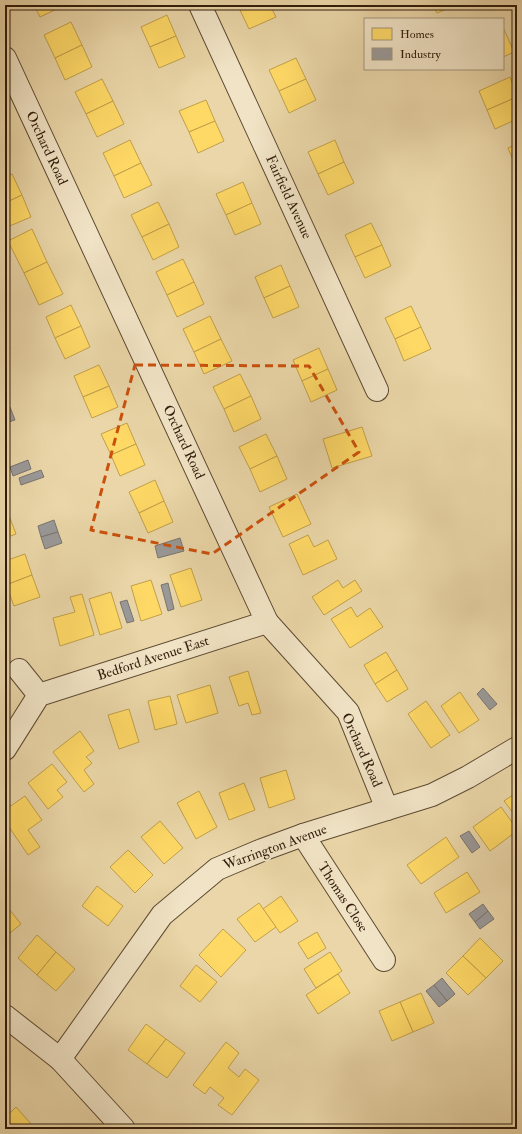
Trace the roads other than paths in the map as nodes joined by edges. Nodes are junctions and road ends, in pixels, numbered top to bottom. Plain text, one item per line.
1 (200, 5) edge
2 (5, 58) edge
3 (377, 390) dead end
4 (267, 622) junction
5 (19, 670) dead end
6 (39, 695) junction
7 (517, 748) edge
8 (5, 749) edge
9 (387, 809) junction
10 (303, 835) junction
11 (384, 960) dead end
12 (5, 1016) edge
13 (60, 1059) junction
14 (124, 1129) edge

1 - 3 street, Fairfield Avenue
2 - 4 street, Orchard Road
4 - 6 street, Bedford Avenue East
4 - 9 street, Orchard Road
5 - 6 street
6 - 8 street
7 - 9 street, Warrington Avenue
9 - 10 street, Warrington Avenue
10 - 11 street, Thomas Close
10 - 13 street, Warrington Avenue
12 - 13 street
13 - 14 street

